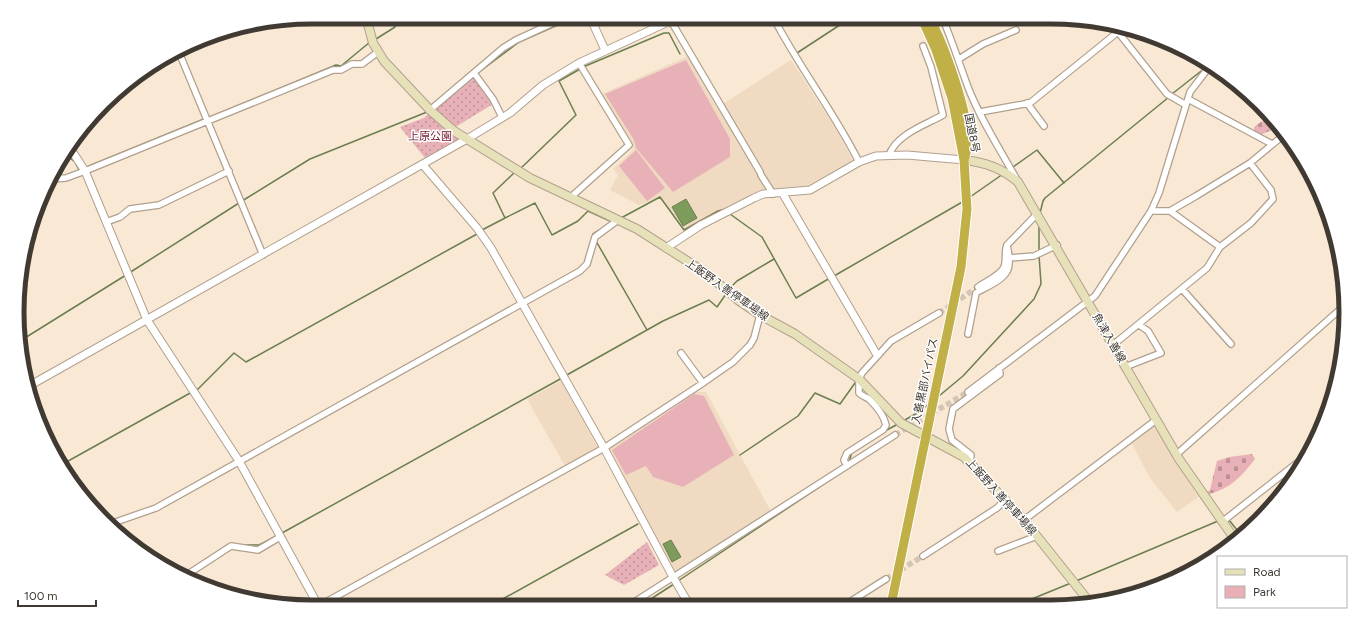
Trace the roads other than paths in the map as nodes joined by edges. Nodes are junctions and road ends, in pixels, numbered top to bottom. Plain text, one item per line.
1 (368, 24) edge
2 (551, 24) edge
3 (593, 24) edge
4 (663, 24) edge
5 (677, 24) edge
6 (776, 24) edge
7 (924, 24) edge
8 (933, 24) edge
9 (945, 24) edge
10 (1016, 30) dead end
11 (1118, 32) joint
12 (924, 46) dead end
13 (605, 50) junction
14 (378, 52) junction
15 (181, 56) edge
16 (959, 59) junction
17 (579, 63) junction
18 (1207, 70) edge
19 (474, 73) junction
20 (1188, 99) junction
21 (1027, 103) junction
22 (1186, 105) junction
23 (430, 110) junction
24 (980, 112) junction
25 (502, 117) junction
26 (208, 120) junction
27 (1044, 126) dead end
28 (1280, 138) edge
29 (467, 139) junction
30 (1272, 144) junction
31 (72, 153) edge
32 (889, 155) junction
33 (964, 160) junction
34 (859, 162) junction
35 (1250, 163) junction
36 (423, 165) junction
37 (85, 171) junction
38 (229, 171) junction
39 (57, 179) edge
40 (1018, 182) junction
41 (773, 194) junction
42 (783, 194) junction
43 (571, 198) junction
44 (1151, 211) junction
45 (1170, 211) junction
46 (1037, 214) junction
47 (618, 220) junction
48 (106, 222) junction
49 (1007, 245) junction
50 (1057, 245) junction
51 (1220, 247) junction
52 (666, 248) junction
53 (263, 255) junction
54 (1009, 258) junction
55 (978, 287) tunnel mouth
56 (1182, 289) junction
57 (522, 302) junction
58 (1088, 302) junction
59 (1339, 310) edge
60 (939, 312) tunnel mouth
61 (760, 316) junction
62 (148, 320) junction
63 (1139, 325) junction
64 (968, 334) dead end
65 (1231, 344) dead end
66 (1113, 345) junction
67 (681, 353) dead end
68 (877, 356) junction
69 (1125, 367) junction
70 (999, 368) junction
71 (859, 379) junction
72 (703, 383) junction
73 (33, 384) edge
74 (968, 392) tunnel mouth
75 (1156, 420) junction
76 (895, 434) tunnel mouth
77 (926, 436) junction
78 (604, 448) junction
79 (1177, 454) junction
80 (239, 462) junction
81 (970, 462) junction
82 (1294, 465) edge
83 (847, 466) junction
84 (1006, 499) junction
85 (1024, 520) junction
86 (115, 522) edge
87 (1222, 522) junction
88 (1037, 536) junction
89 (1232, 536) edge
90 (280, 537) junction
91 (998, 551) dead end
92 (922, 556) tunnel mouth
93 (190, 573) edge
94 (673, 577) junction
95 (886, 579) tunnel mouth
96 (1086, 598) edge
97 (314, 600) edge
98 (331, 600) edge
99 (637, 600) edge
100 (686, 600) edge
101 (854, 600) edge
102 (892, 600) edge

1 - 14 main road, 上飯野入善停車場線
2 - 19 street
3 - 13 street
4 - 13 street
5 - 41 street
6 - 34 street
7 - 33 highway, 国道8号
8 - 33 highway, 国道8号
9 - 16 street
10 - 16 street
11 - 21 street
11 - 22 street
12 - 32 street
13 - 17 street
14 - 23 main road, 上飯野入善停車場線
14 - 26 street
15 - 26 street
16 - 24 street
17 - 25 street
17 - 43 street
18 - 20 street
19 - 23 street
19 - 25 street
20 - 22 street
20 - 30 street
21 - 24 street
21 - 27 street
22 - 44 street
23 - 29 main road, 上飯野入善停車場線
24 - 40 street
25 - 29 street
26 - 37 street
26 - 38 street
28 - 30 street
29 - 36 street
29 - 43 main road, 上飯野入善停車場線
30 - 35 street
31 - 37 street
32 - 33 street
32 - 34 street
33 - 40 main road, 魚津入善線
33 - 77 highway, 入善黒部バイパス
34 - 42 street
35 - 45 street
35 - 51 street
36 - 53 street
36 - 57 street
37 - 39 street
37 - 48 street
38 - 48 street
38 - 53 street
40 - 46 main road, 魚津入善線
41 - 42 street
41 - 52 street
42 - 68 street
43 - 47 main road, 上飯野入善停車場線
44 - 45 street
44 - 58 street
45 - 51 street
46 - 49 street
46 - 50 main road, 魚津入善線
47 - 52 main road, 上飯野入善停車場線
47 - 57 street
48 - 62 street
49 - 54 street
49 - 55 street
50 - 54 street
50 - 58 main road, 魚津入善線
51 - 56 street
52 - 61 main road, 上飯野入善停車場線
53 - 62 street
54 - 64 street
56 - 63 street
56 - 65 street
57 - 78 street
57 - 80 street
58 - 66 main road, 魚津入善線
58 - 70 street
59 - 79 street
60 - 68 street
61 - 71 main road, 上飯野入善停車場線
61 - 72 street
62 - 73 street
62 - 80 street
63 - 66 street
63 - 69 street
66 - 69 main road, 魚津入善線
67 - 72 street
68 - 71 street
69 - 75 main road, 魚津入善線
70 - 74 street
70 - 81 street
71 - 77 main road, 上飯野入善停車場線
71 - 83 street
72 - 78 street
75 - 79 main road, 魚津入善線
75 - 85 street
76 - 83 street
77 - 81 main road, 上飯野入善停車場線
77 - 102 highway, 入善黒部バイパス
78 - 94 street
78 - 98 street
79 - 87 main road, 魚津入善線
80 - 86 street
80 - 90 street
81 - 84 main road, 上飯野入善停車場線
82 - 87 street
83 - 94 street
84 - 85 main road, 上飯野入善停車場線
84 - 92 street
85 - 88 main road, 上飯野入善停車場線
87 - 89 main road, 魚津入善線
88 - 91 street
88 - 96 main road, 上飯野入善停車場線
90 - 93 street
90 - 97 street
94 - 99 street
94 - 100 street
95 - 101 street

